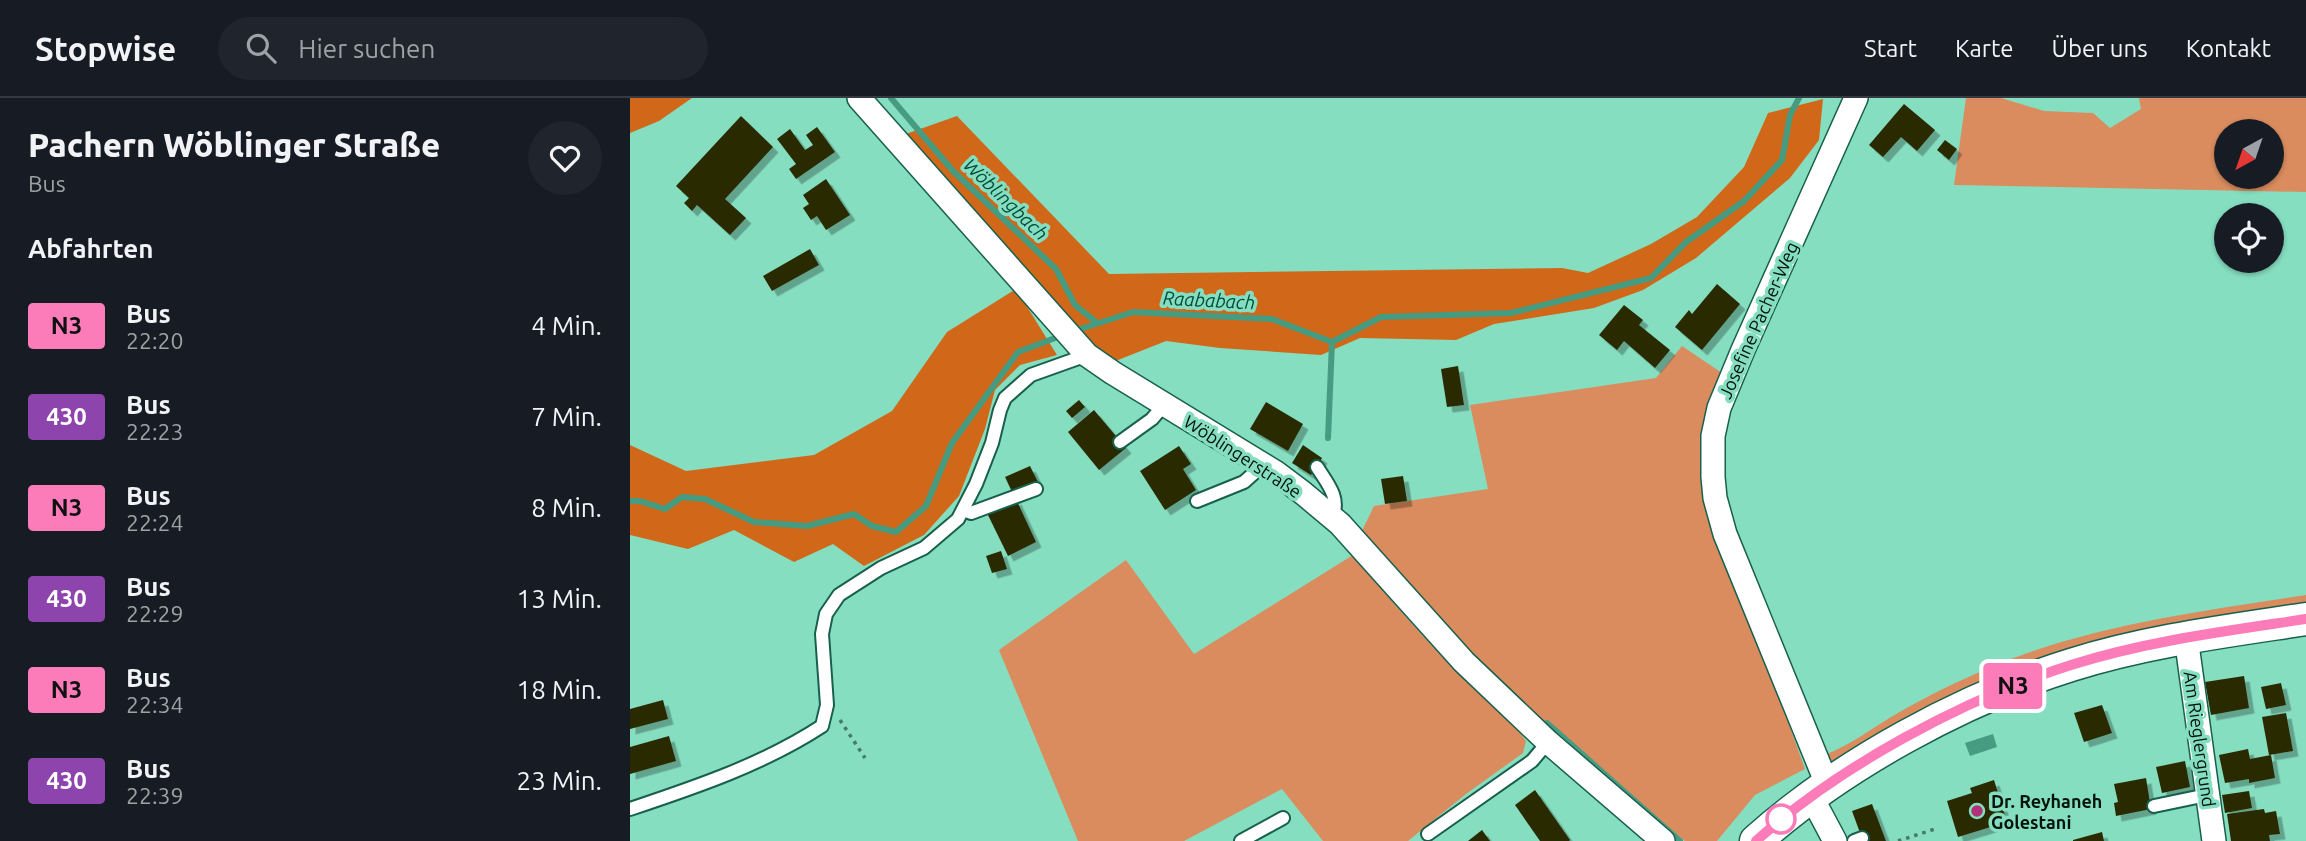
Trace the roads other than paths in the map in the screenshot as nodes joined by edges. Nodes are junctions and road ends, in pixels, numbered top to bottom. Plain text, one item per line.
1 (859, 98) edge
2 (1856, 98) edge
3 (1082, 350) junction
4 (1164, 405) junction
5 (1120, 442) dead end
6 (1263, 465) junction
7 (1317, 467) dead end
8 (1036, 489) dead end
9 (1197, 501) dead end
10 (963, 510) junction
11 (1332, 517) junction
12 (2306, 619) edge
13 (2186, 637) junction
14 (1548, 742) junction
15 (1819, 790) junction
16 (2207, 795) junction
17 (2154, 806) dead end
18 (630, 809) edge
19 (1283, 818) dead end
20 (1428, 834) dead end
21 (1241, 841) edge
22 (1663, 841) edge
23 (1756, 841) edge
24 (1835, 841) edge
25 (2214, 841) edge

1 - 3 street, Wöblingerstraße
2 - 15 street, Josefine Pacher-Weg
3 - 4 street, Wöblingerstraße
3 - 10 lane
4 - 5 lane
4 - 6 street, Wöblingerstraße
6 - 9 lane
6 - 11 street, Wöblingerstraße
7 - 11 lane
8 - 10 lane
10 - 18 lane
11 - 14 street, Wöblingerstraße
12 - 13 main road
13 - 15 main road
13 - 16 street, Am Rieglergrund
14 - 20 lane
14 - 22 street, Wöblingerstraße
15 - 23 main road
15 - 24 street
16 - 17 lane
16 - 25 street, Am Rieglergrund
19 - 21 lane

